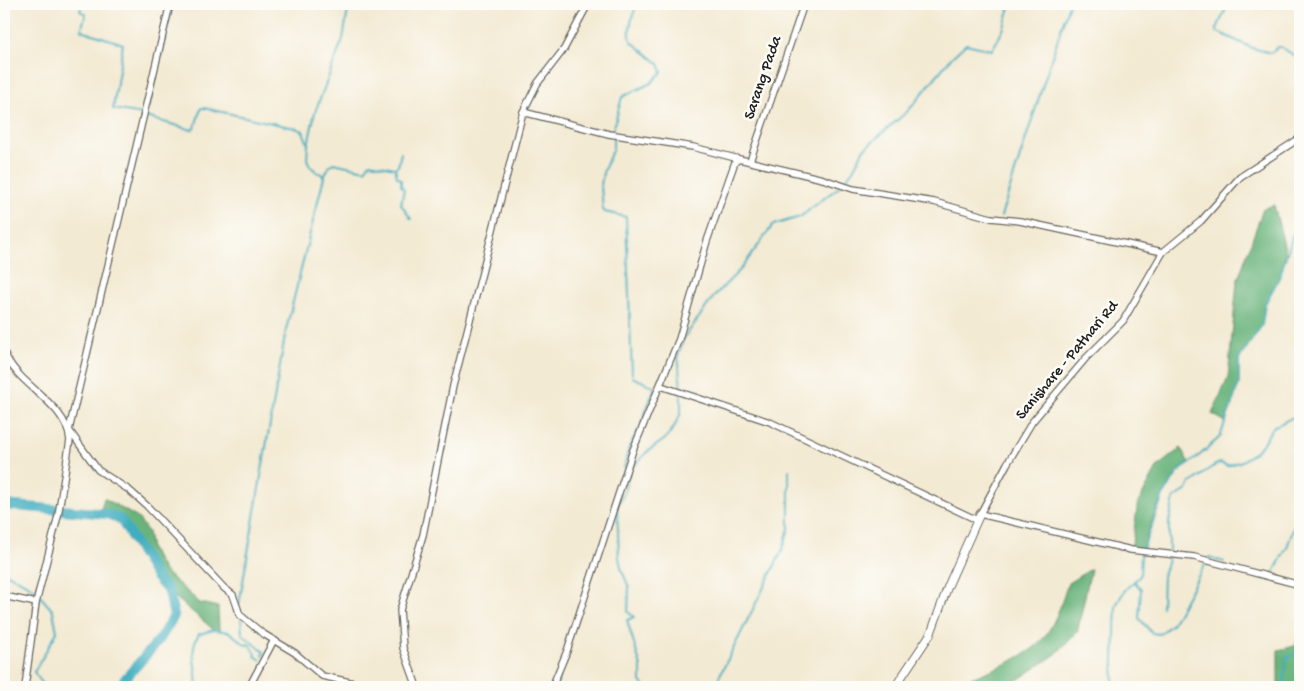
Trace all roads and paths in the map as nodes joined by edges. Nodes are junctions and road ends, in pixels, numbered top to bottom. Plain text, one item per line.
1 (170, 4) edge
2 (588, 4) edge
3 (804, 4) edge
4 (524, 112) junction
5 (1300, 138) edge
6 (738, 159) junction
7 (750, 161) junction
8 (1164, 252) junction
9 (4, 352) edge
10 (661, 386) junction
11 (69, 430) junction
12 (979, 517) junction
13 (1300, 585) edge
14 (4, 596) edge
15 (36, 603) junction
16 (274, 640) junction
17 (25, 687) edge
18 (249, 687) edge
19 (373, 687) edge
20 (417, 687) edge
21 (552, 687) edge
22 (895, 687) edge

1 - 11 street
2 - 4 street
3 - 7 street, Sarang Pada
4 - 6 street
4 - 20 street
5 - 8 street, Sanishare - Pathari Rd
6 - 7 street
6 - 10 street
7 - 8 street
8 - 12 street, Sanishare - Pathari Rd
9 - 11 street
10 - 12 street
10 - 21 street
11 - 15 street
11 - 16 street
12 - 13 street
12 - 22 street
14 - 15 street
15 - 17 street
16 - 18 street
16 - 19 street

